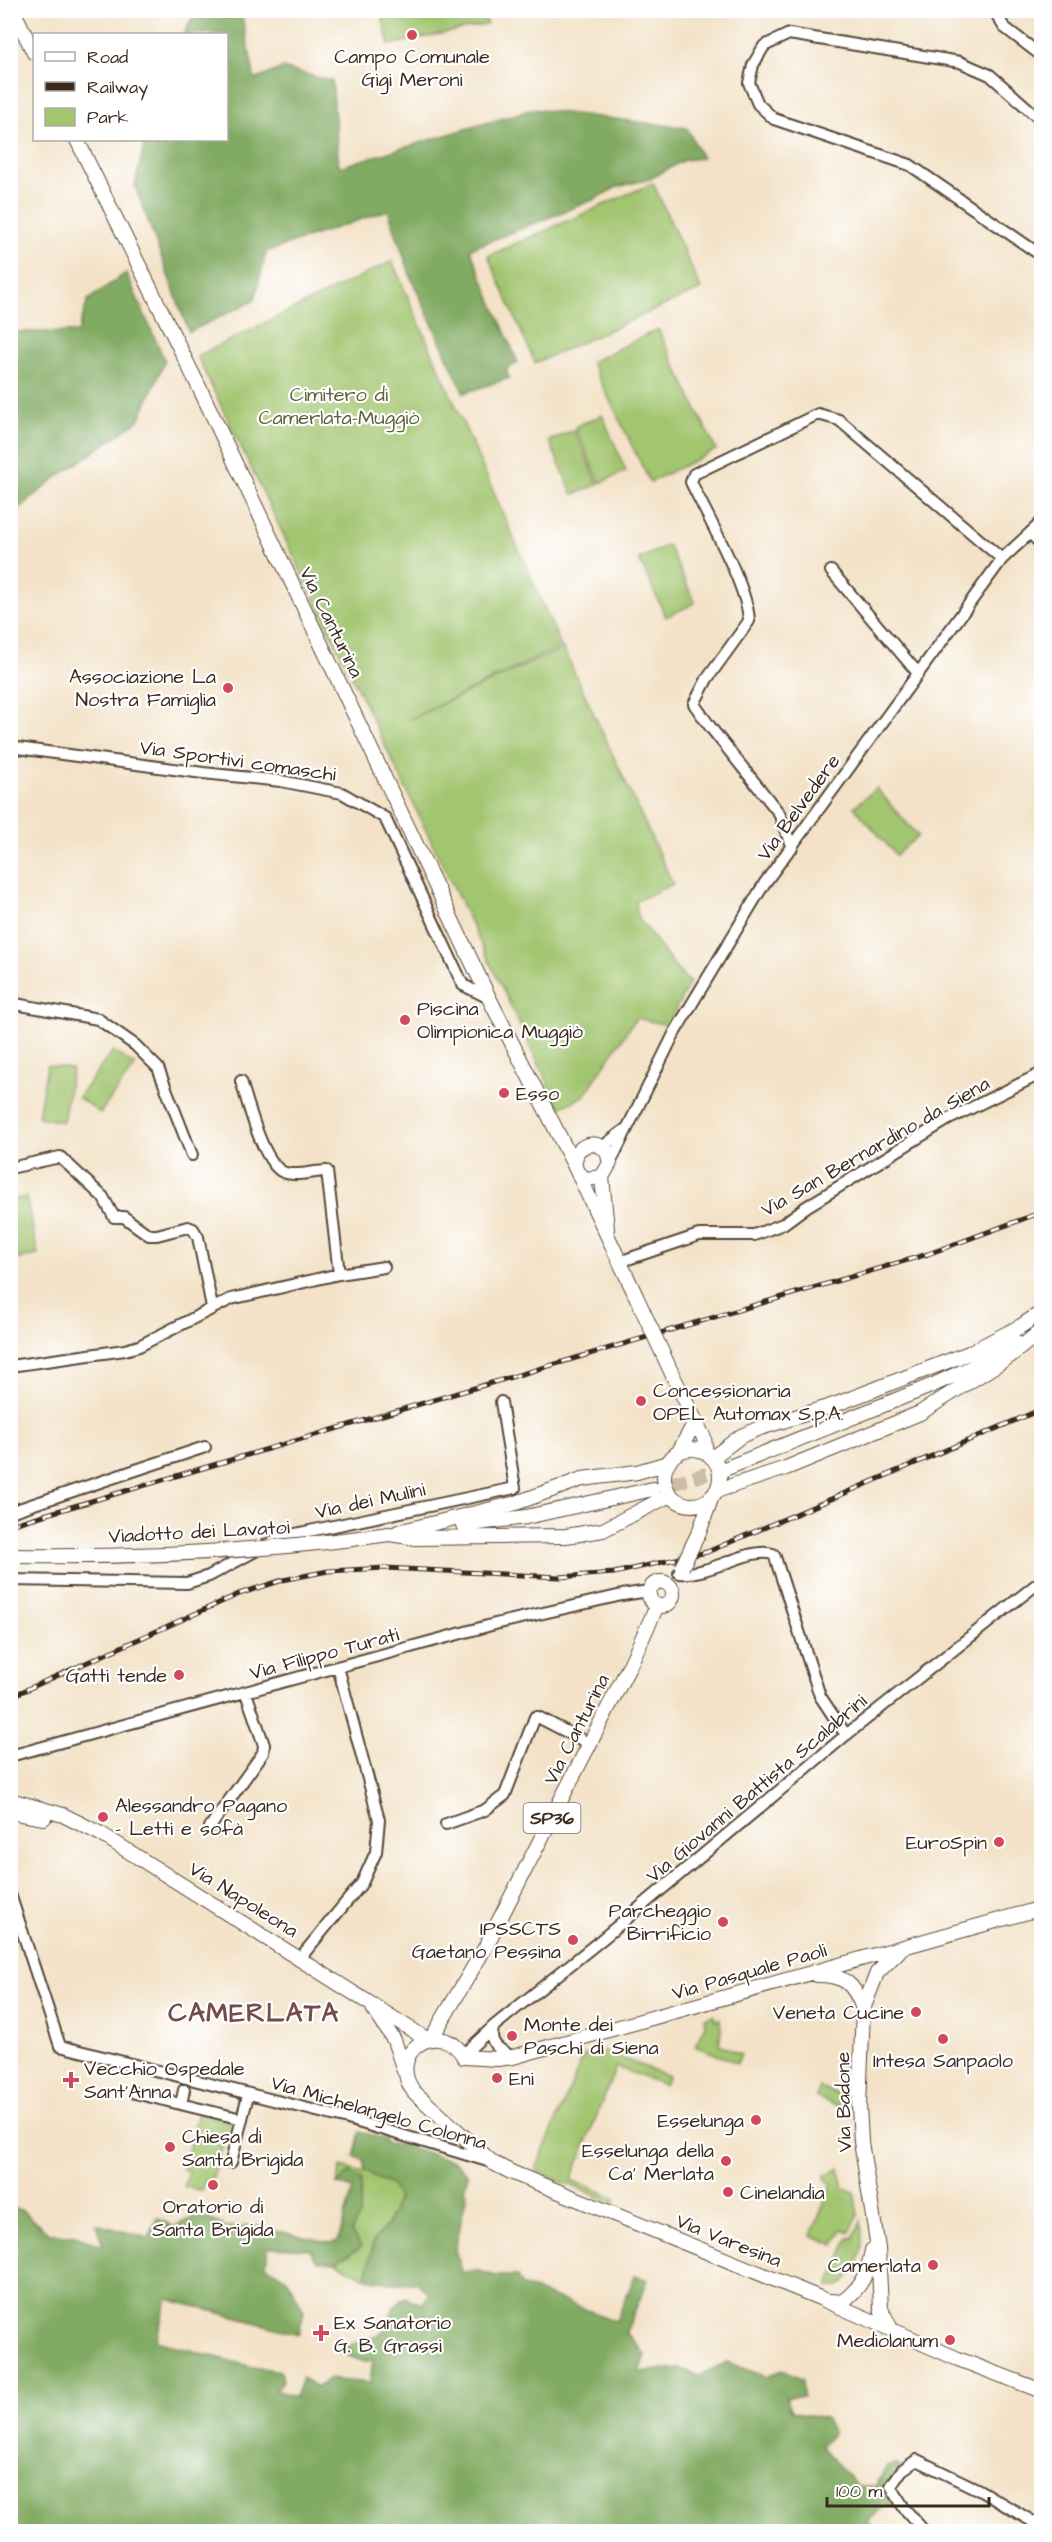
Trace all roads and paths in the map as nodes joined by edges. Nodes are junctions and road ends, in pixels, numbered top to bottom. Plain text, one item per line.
1 (13, 10) edge
2 (994, 10) edge
3 (33, 51) edge
4 (1041, 56) edge
5 (1041, 121) edge
6 (77, 141) edge
7 (1041, 256) edge
8 (1041, 522) edge
9 (1041, 527) edge
10 (1030, 533) junction
11 (1041, 545) edge
12 (1002, 559) junction
13 (831, 571) dead end
14 (917, 672) junction
15 (10, 747) edge
16 (792, 848) junction
17 (489, 998) junction
18 (10, 1003) edge
19 (1041, 1072) edge
20 (240, 1081) dead end
21 (550, 1122) junction
22 (630, 1126) junction
23 (581, 1147) junction
24 (602, 1147) junction
25 (192, 1155) dead end
26 (610, 1163) junction
27 (10, 1168) edge
28 (576, 1169) junction
29 (602, 1177) junction
30 (608, 1239) junction
31 (619, 1262) junction
32 (384, 1267) dead end
33 (339, 1274) junction
34 (212, 1306) junction
35 (1041, 1312) edge
36 (1041, 1322) edge
37 (1031, 1332) edge
38 (10, 1366) edge
39 (501, 1402) dead end
40 (694, 1422) junction
41 (205, 1447) dead end
42 (709, 1456) junction
43 (673, 1458) junction
44 (727, 1468) tunnel mouth
45 (653, 1489) tunnel mouth
46 (714, 1493) junction
47 (670, 1495) junction
48 (685, 1504) junction
49 (10, 1512) edge
50 (699, 1530) junction
51 (389, 1534) junction
52 (10, 1556) edge
53 (681, 1570) junction
54 (10, 1580) edge
55 (1041, 1580) edge
56 (671, 1587) junction
57 (649, 1591) junction
58 (657, 1606) junction
59 (338, 1667) junction
60 (246, 1693) junction
61 (846, 1735) junction
62 (590, 1744) junction
63 (10, 1756) edge
64 (12, 1804) edge
65 (446, 1824) dead end
66 (210, 1827) dead end
67 (10, 1894) edge
68 (1041, 1908) edge
69 (906, 1946) junction
70 (300, 1958) junction
71 (800, 1976) junction
72 (366, 1999) junction
73 (863, 2009) junction
74 (494, 2026) junction
75 (448, 2048) junction
76 (513, 2057) junction
77 (406, 2077) junction
78 (184, 2090) dead end
79 (135, 2093) dead end
80 (248, 2095) junction
81 (420, 2097) joint
82 (181, 2104) junction
83 (242, 2119) junction
84 (231, 2162) dead end
85 (493, 2163) junction
86 (874, 2230) junction
87 (820, 2298) junction
88 (891, 2329) junction
89 (1041, 2391) edge
90 (1041, 2527) edge
91 (926, 2532) edge

1 - 3 main road
2 - 4 street
5 - 7 street
6 - 17 main road, Via Canturina
8 - 10 street, Via Belvedere
9 - 10 street, Via Belvedere
10 - 11 street
10 - 12 street, Via Belvedere
12 - 14 street, Via Belvedere
12 - 16 street
13 - 14 street
14 - 16 street, Via Belvedere
15 - 17 street, Via Sportivi comaschi
16 - 22 street, Via Belvedere
17 - 21 main road, Via Canturina
18 - 25 street
19 - 31 street, Via San Bernardino da Siena
20 - 33 street
21 - 23 main road, Via Canturina
21 - 28 main road, Via Canturina
22 - 24 street, Via Belvedere
22 - 26 street, Via Belvedere
23 - 24 main road
23 - 28 main road
24 - 26 main road
26 - 29 main road
27 - 34 street
28 - 29 main road
28 - 30 main road, Via Canturina
29 - 30 main road, Via Canturina
30 - 31 main road, Via Canturina
31 - 40 main road, Via Canturina, bridge
32 - 33 street
33 - 34 street
34 - 38 street
35 - 37 main road
36 - 37 main road
37 - 42 main road
37 - 44 main road
37 - 46 main road
39 - 54 street, Via dei Mulini
40 - 42 main road, Via Canturina
40 - 43 main road
41 - 49 street
42 - 43 main road
42 - 46 main road
43 - 47 main road
43 - 51 main road
45 - 51 main road
46 - 48 main road
46 - 50 main road
47 - 48 main road
47 - 51 main road
48 - 50 main road
50 - 53 main road, bridge
51 - 52 main road, Viadotto dei Lavatoi, bridge
53 - 56 main road
53 - 61 street
55 - 61 street, Via Giovanni Battista Scalabrini
56 - 57 main road
56 - 58 main road
57 - 58 main road
57 - 59 street, Via Filippo Turati
58 - 62 main road, Via Canturina / SP36
59 - 60 street, Via Filippo Turati
59 - 70 street
60 - 63 street, Via Filippo Turati
60 - 66 street
61 - 74 street, Via Giovanni Battista Scalabrini
62 - 65 street
62 - 75 main road, Via Canturina / SP36
64 - 70 main road, Via Napoleona
67 - 80 street, Via Michelangelo Colonna
68 - 69 main road, Via Pasquale Paoli
69 - 71 main road, Via Pasquale Paoli
69 - 73 main road, Via Badone
70 - 72 main road, Via Napoleona
71 - 73 main road
71 - 76 main road, Via Pasquale Paoli
72 - 75 main road, Via Napoleona
72 - 77 main road, Via Napoleona
73 - 86 main road, Via Badone
74 - 75 street, Via Giovanni Battista Scalabrini
74 - 76 street
75 - 76 main road, Via Pasquale Paoli
75 - 77 main road, Via Canturina
77 - 81 main road, Via Napoleona
78 - 82 street
79 - 82 street
80 - 83 street
80 - 85 street, Via Michelangelo Colonna
81 - 85 main road, Via Varesina
82 - 83 street
83 - 84 street
85 - 87 main road, Via Varesina
86 - 87 main road, Via Badone
86 - 88 main road, Via Badone
87 - 88 main road, Via Varesina
88 - 89 main road, Via Varesina
90 - 91 street

